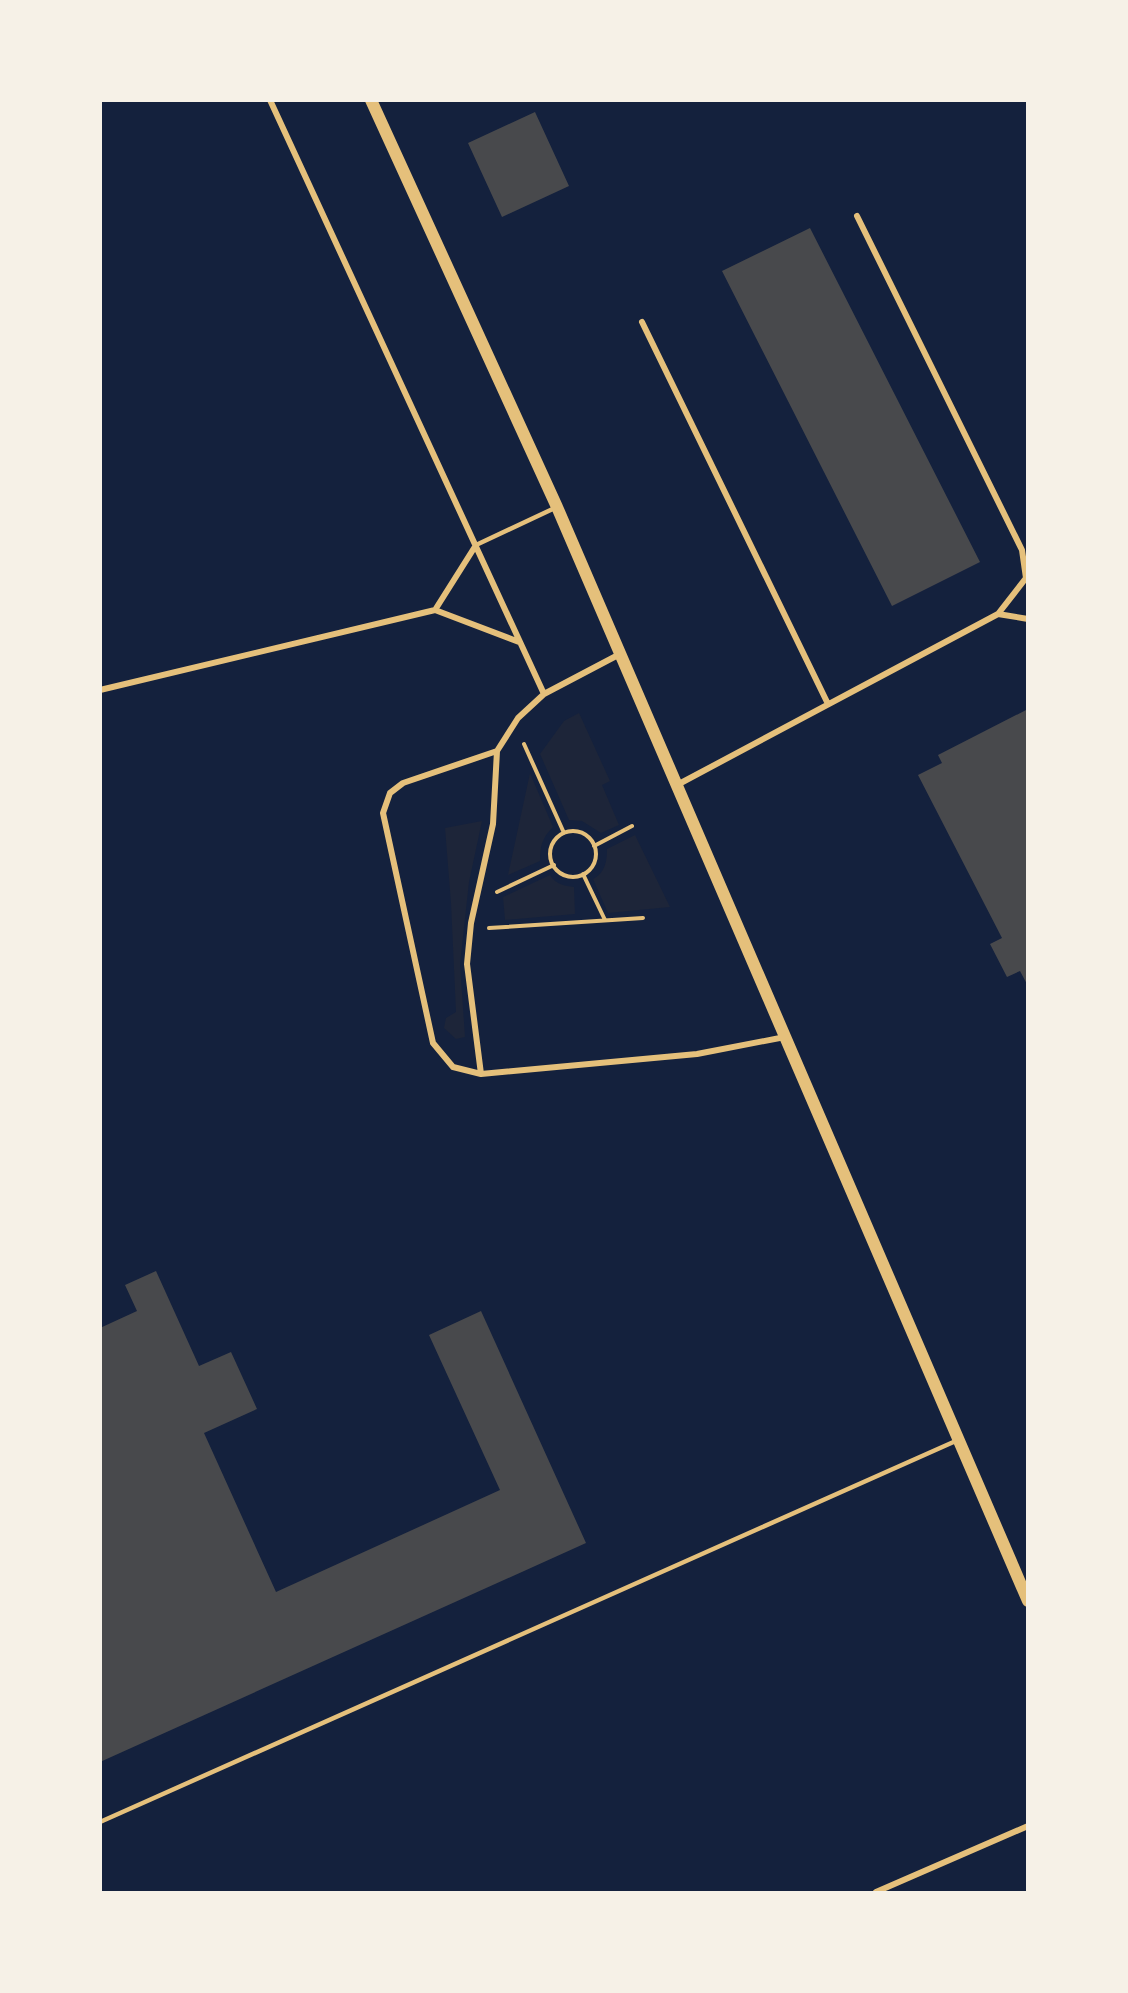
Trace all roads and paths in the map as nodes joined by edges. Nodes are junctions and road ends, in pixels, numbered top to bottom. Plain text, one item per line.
1 (270, 100) edge
2 (372, 101) edge
3 (857, 216) dead end
4 (642, 322) dead end
5 (557, 507) junction
6 (476, 545) junction
7 (435, 610) junction
8 (998, 614) junction
9 (1028, 619) edge
10 (519, 642) junction
11 (620, 654) junction
12 (100, 690) edge
13 (544, 694) junction
14 (828, 704) junction
15 (514, 724) junction
16 (497, 750) junction
17 (676, 786) junction
18 (632, 826) dead end
19 (564, 833) junction
20 (594, 846) junction
21 (554, 865) junction
22 (584, 874) junction
23 (475, 903) junction
24 (643, 918) dead end
25 (605, 920) junction
26 (470, 930) junction
27 (784, 1037) junction
28 (481, 1074) junction
29 (958, 1440) junction
30 (1028, 1601) edge
31 (100, 1822) edge
32 (1028, 1826) edge
33 (876, 1893) edge

1 - 6 street
2 - 5 main road
3 - 8 street
4 - 14 street
5 - 6 lane
5 - 11 main road
6 - 7 street
6 - 10 street
7 - 10 street
7 - 12 street
8 - 9 street
8 - 14 street
10 - 13 street
11 - 13 street
11 - 17 main road
13 - 15 street
14 - 17 street
15 - 16 street
15 - 19 path
16 - 23 street
16 - 28 street
17 - 27 main road
18 - 20 path
19 - 20 path
19 - 21 path
20 - 22 path
21 - 22 path
21 - 23 path
22 - 25 path
23 - 26 street
24 - 25 path
25 - 26 path
26 - 28 street
27 - 28 street
27 - 29 main road
29 - 30 main road
29 - 31 lane
32 - 33 street

